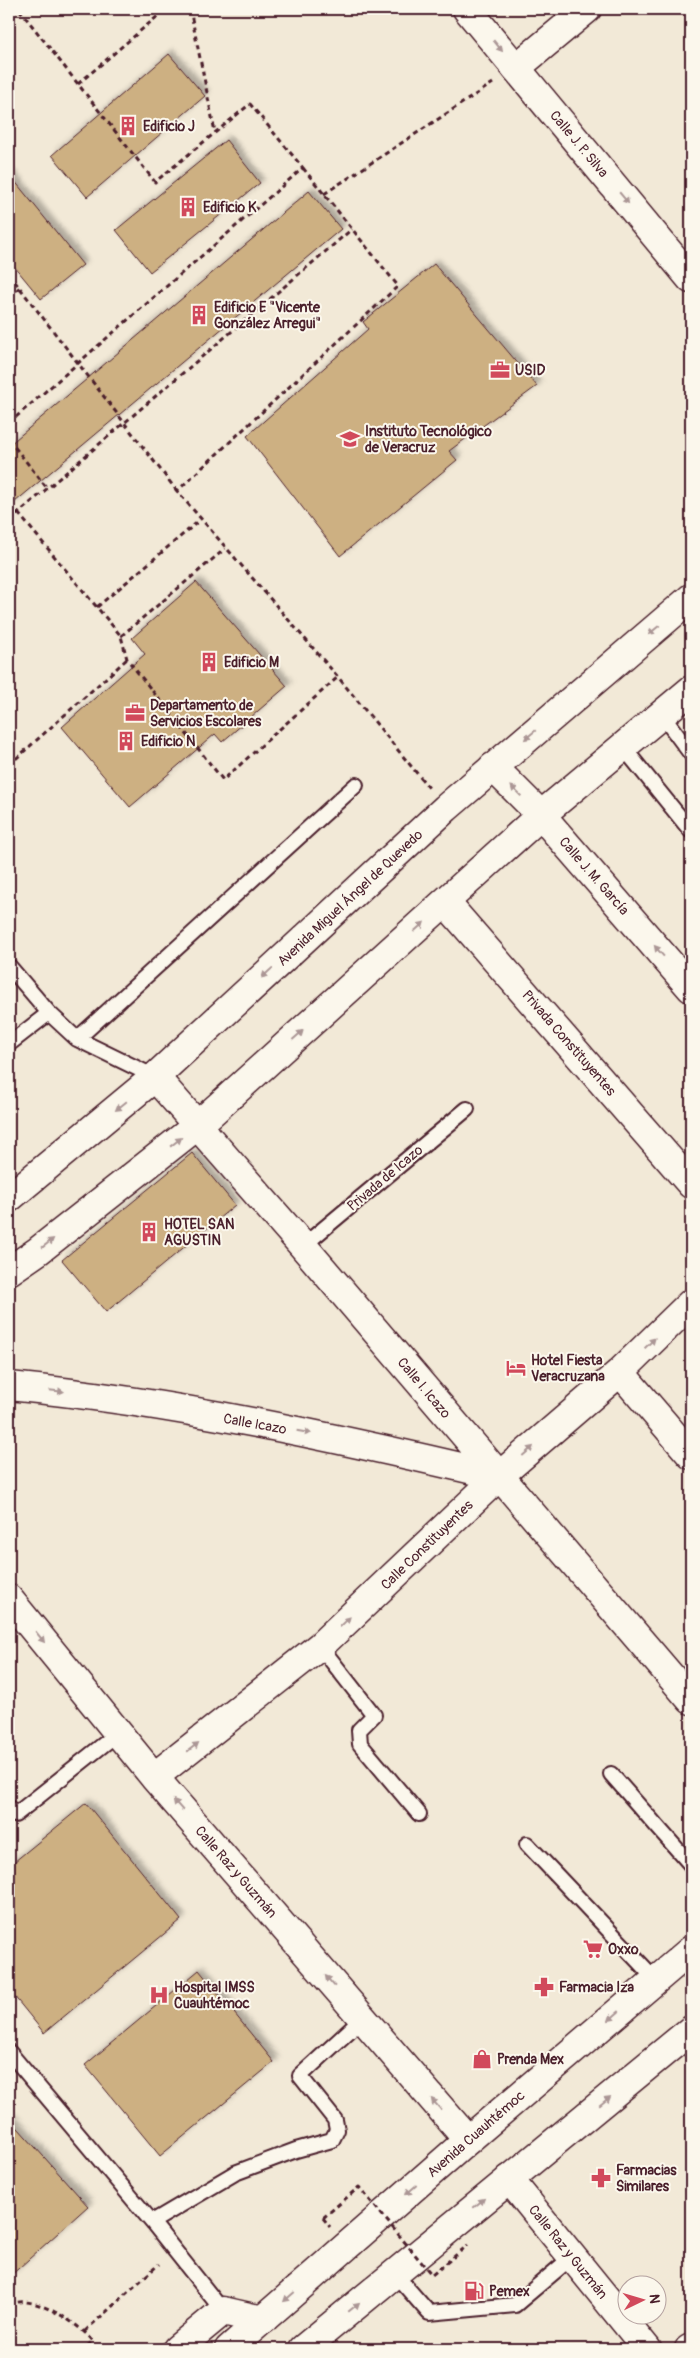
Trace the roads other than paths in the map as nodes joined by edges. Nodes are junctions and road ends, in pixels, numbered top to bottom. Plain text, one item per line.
1 (467, 9) edge
2 (587, 9) edge
3 (516, 68) junction
4 (691, 279) edge
5 (691, 598) edge
6 (691, 690) edge
7 (662, 715) junction
8 (623, 747) junction
9 (691, 754) edge
10 (493, 767) junction
11 (356, 785) dead end
12 (541, 815) junction
13 (691, 831) edge
14 (446, 903) junction
15 (9, 966) edge
16 (691, 988) edge
17 (49, 1013) junction
18 (77, 1040) junction
19 (9, 1044) edge
20 (155, 1077) junction
21 (467, 1109) dead end
22 (198, 1125) junction
23 (691, 1184) edge
24 (9, 1198) edge
25 (303, 1246) junction
26 (9, 1271) edge
27 (691, 1303) edge
28 (620, 1372) junction
29 (9, 1386) edge
30 (691, 1455) edge
31 (499, 1476) junction
32 (9, 1599) edge
33 (320, 1646) junction
34 (691, 1700) edge
35 (118, 1733) junction
36 (612, 1774) dead end
37 (154, 1777) junction
38 (9, 1807) edge
39 (419, 1814) dead end
40 (526, 1844) dead end
41 (691, 1865) edge
42 (691, 1950) edge
43 (656, 1980) junction
44 (362, 2019) junction
45 (691, 2030) edge
46 (9, 2052) edge
47 (468, 2140) junction
48 (509, 2178) junction
49 (152, 2222) junction
50 (572, 2257) junction
51 (394, 2273) junction
52 (223, 2311) junction
53 (263, 2320) junction
54 (177, 2349) edge
55 (229, 2349) edge
56 (303, 2349) edge
57 (647, 2349) edge

1 -> 3 street, Calle J. P. Silva
2 - 3 street
3 -> 4 street, Calle J. P. Silva
5 -> 10 street, Avenida Miguel Ángel de Quevedo
6 - 7 street
7 - 8 street
7 - 9 lane
8 - 12 street
8 - 13 lane
12 -> 10 street, Calle J. M. García
10 -> 20 street, Avenida Miguel Ángel de Quevedo
11 - 18 lane
12 - 14 street
16 -> 12 street, Calle J. M. García
22 -> 14 street
14 - 23 street, Privada Constituyentes
15 - 17 lane
17 - 18 lane
17 - 19 lane
18 - 20 lane
20 - 22 street, Calle I. Icazo
20 -> 24 street, Avenida Miguel Ángel de Quevedo
21 - 25 lane, Privada de Icazo
22 - 25 street, Calle I. Icazo
26 -> 22 street
25 - 31 street, Calle I. Icazo
28 -> 27 street, Calle Constituyentes
28 - 30 street
31 -> 28 street, Calle Constituyentes
29 -> 31 street, Calle Icazo
33 -> 31 street, Calle Constituyentes
31 - 34 street, Calle I. Icazo
32 -> 35 street, Calle Raz y Guzmán
37 -> 33 street, Calle Constituyentes
33 - 39 lane
35 - 37 street, Calle Raz y Guzmán
35 - 38 lane
36 - 41 lane
44 -> 37 street, Calle Raz y Guzmán
40 - 43 lane
42 - 43 street, Avenida Cuauhtémoc
43 -> 47 street, Avenida Cuauhtémoc
47 -> 44 street, Calle Raz y Guzmán
44 - 49 lane
48 -> 45 street
46 - 49 lane
47 -> 53 street, Avenida Cuauhtémoc
48 - 50 street, Calle Raz y Guzmán
51 -> 48 street
49 - 52 lane
50 - 51 lane
50 - 57 street, Calle Raz y Guzmán
56 -> 51 street
52 - 53 street
52 - 54 street
53 - 55 street, Avenida Cuauhtémoc

